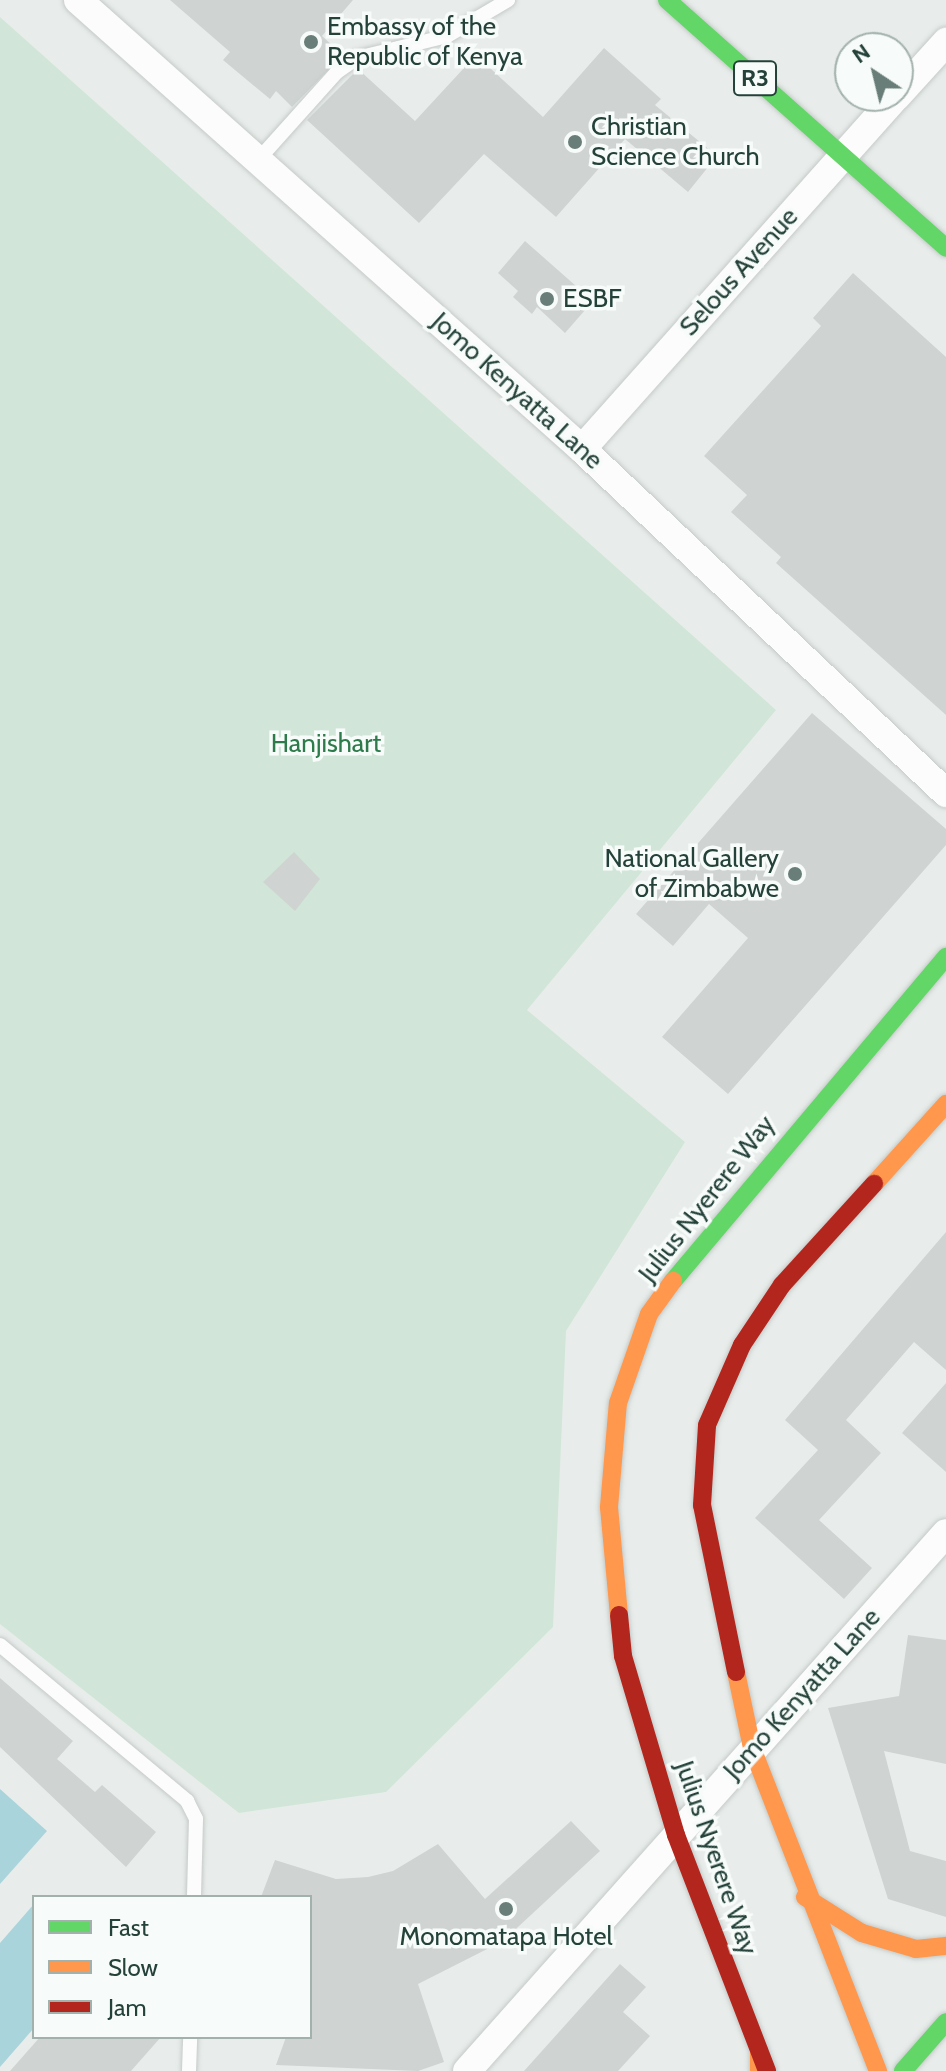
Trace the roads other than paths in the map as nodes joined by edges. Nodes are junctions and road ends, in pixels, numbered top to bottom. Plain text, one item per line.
1 (78, 0) edge
2 (508, 0) edge
3 (667, 0) edge
4 (946, 42) edge
5 (914, 78) edge
6 (883, 112) edge
7 (843, 156) junction
8 (258, 160) junction
9 (946, 248) edge
10 (582, 449) junction
11 (946, 793) edge
12 (946, 957) edge
13 (946, 1104) edge
14 (946, 1533) edge
15 (0, 1645) edge
16 (752, 1748) junction
17 (676, 1835) junction
18 (194, 1895) edge
19 (805, 1897) junction
20 (946, 1946) edge
21 (946, 2022) edge
22 (190, 2039) edge
23 (759, 2050) junction
24 (189, 2071) edge
25 (467, 2071) edge
26 (759, 2071) edge
27 (767, 2071) edge
28 (878, 2071) edge
29 (903, 2071) edge

1 - 8 street, Jomo Kenyatta Lane
2 - 8 lane
3 - 7 main road, R3
4 - 5 street, Selous Avenue
6 - 7 street, Selous Avenue
7 - 9 main road, R3
7 - 10 street, Selous Avenue
8 - 10 street, Jomo Kenyatta Lane
10 - 11 street, Jomo Kenyatta Lane
12 - 17 main road, Julius Nyerere Way
13 - 16 main road
14 - 16 street, Jomo Kenyatta Lane
15 - 18 lane
16 - 17 street, Jomo Kenyatta Lane
16 - 19 main road
17 - 23 main road, Julius Nyerere Way
17 - 25 street, Jomo Kenyatta Lane
19 - 20 main road
19 - 28 main road
21 - 29 main road
22 - 24 lane
23 - 26 main road
23 - 27 main road, Julius Nyerere Way

